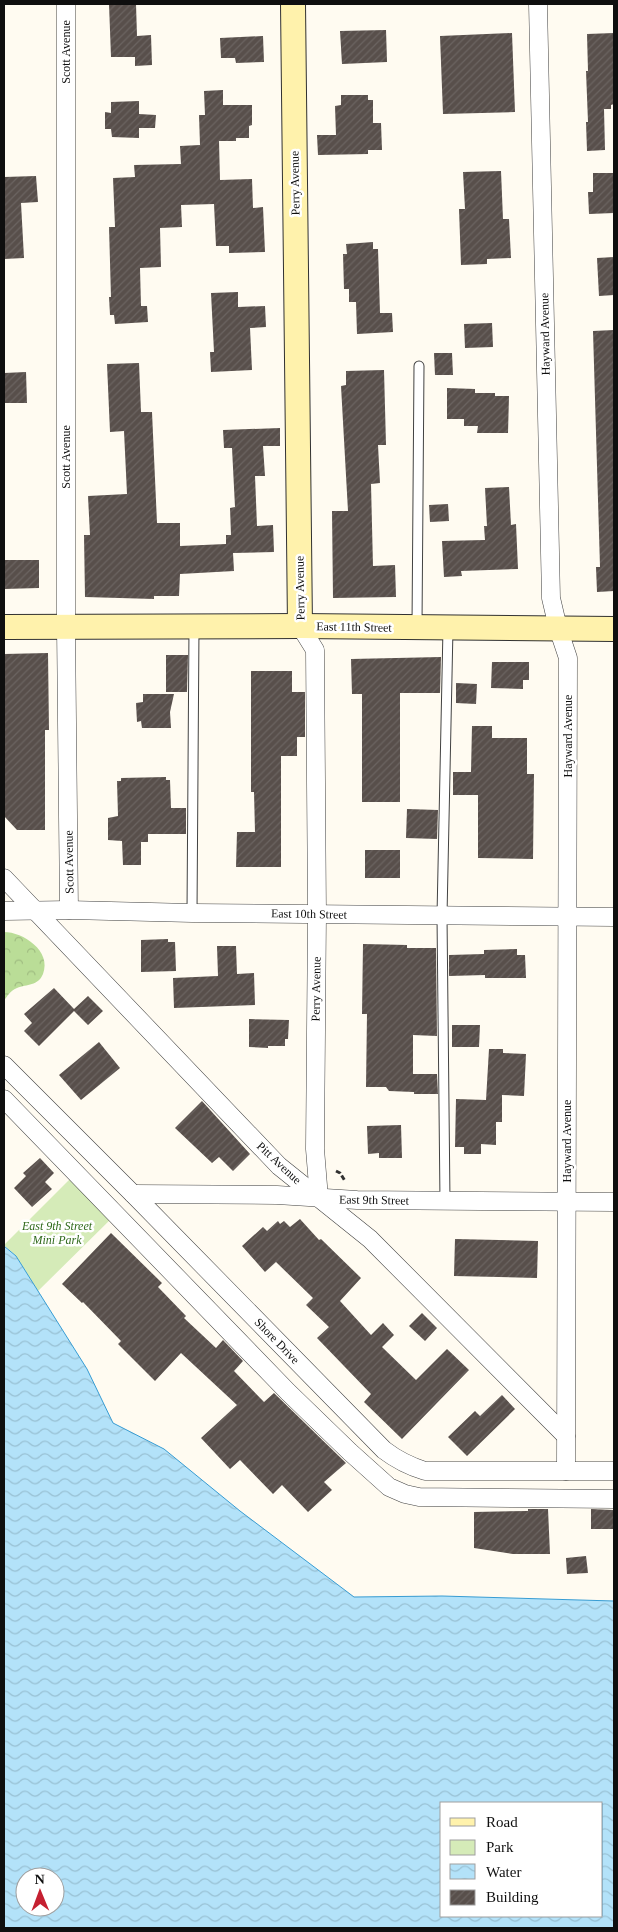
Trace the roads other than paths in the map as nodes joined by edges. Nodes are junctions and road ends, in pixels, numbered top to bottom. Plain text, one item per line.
1 (66, 4) edge
2 (293, 4) edge
3 (538, 4) edge
4 (419, 366) dead end
5 (194, 626) junction
6 (300, 626) junction
7 (4, 627) edge
8 (66, 627) junction
9 (417, 628) junction
10 (448, 628) junction
11 (558, 628) junction
12 (614, 629) edge
13 (4, 878) edge
14 (35, 910) junction
15 (69, 910) junction
16 (4, 911) edge
17 (192, 913) junction
18 (317, 914) junction
19 (442, 916) junction
20 (568, 917) junction
21 (614, 917) edge
22 (4, 1065) edge
23 (4, 1099) edge
24 (133, 1194) junction
25 (319, 1198) junction
26 (445, 1201) junction
27 (566, 1202) junction
28 (614, 1202) edge
29 (566, 1436) junction
30 (566, 1471) junction
31 (614, 1471) edge
32 (614, 1499) edge

1 - 8 street, Scott Avenue
2 - 6 main road, Perry Avenue
3 - 11 street, Hayward Avenue
4 - 9 lane
5 - 6 main road, East 11th Street
5 - 8 main road, East 11th Street
5 - 17 lane
6 - 9 main road, East 11th Street
6 - 18 street, Perry Avenue
7 - 8 main road, East 11th Street
8 - 15 street, Scott Avenue
9 - 10 main road, East 11th Street
10 - 11 main road, East 11th Street
10 - 19 lane
11 - 12 main road, East 11th Street
11 - 20 street, Hayward Avenue
13 - 14 street, Pitt Avenue
14 - 15 street, East 10th Street
14 - 16 street, East 10th Street
14 - 25 street, Pitt Avenue
15 - 17 street, East 10th Street
17 - 18 street, East 10th Street
18 - 19 street, East 10th Street
18 - 25 street, Perry Avenue
19 - 20 street, East 10th Street
19 - 26 lane
20 - 21 street, East 10th Street
20 - 27 street, Hayward Avenue
22 - 24 street, Shore Drive
23 - 32 street
24 - 25 street, East 9th Street
24 - 30 street, Shore Drive
25 - 26 street, East 9th Street
25 - 29 street, Pitt Avenue
26 - 27 street, East 9th Street
27 - 28 street, East 9th Street
27 - 29 street, Hayward Avenue
29 - 30 street, Hayward Avenue
30 - 31 street, Shore Drive

